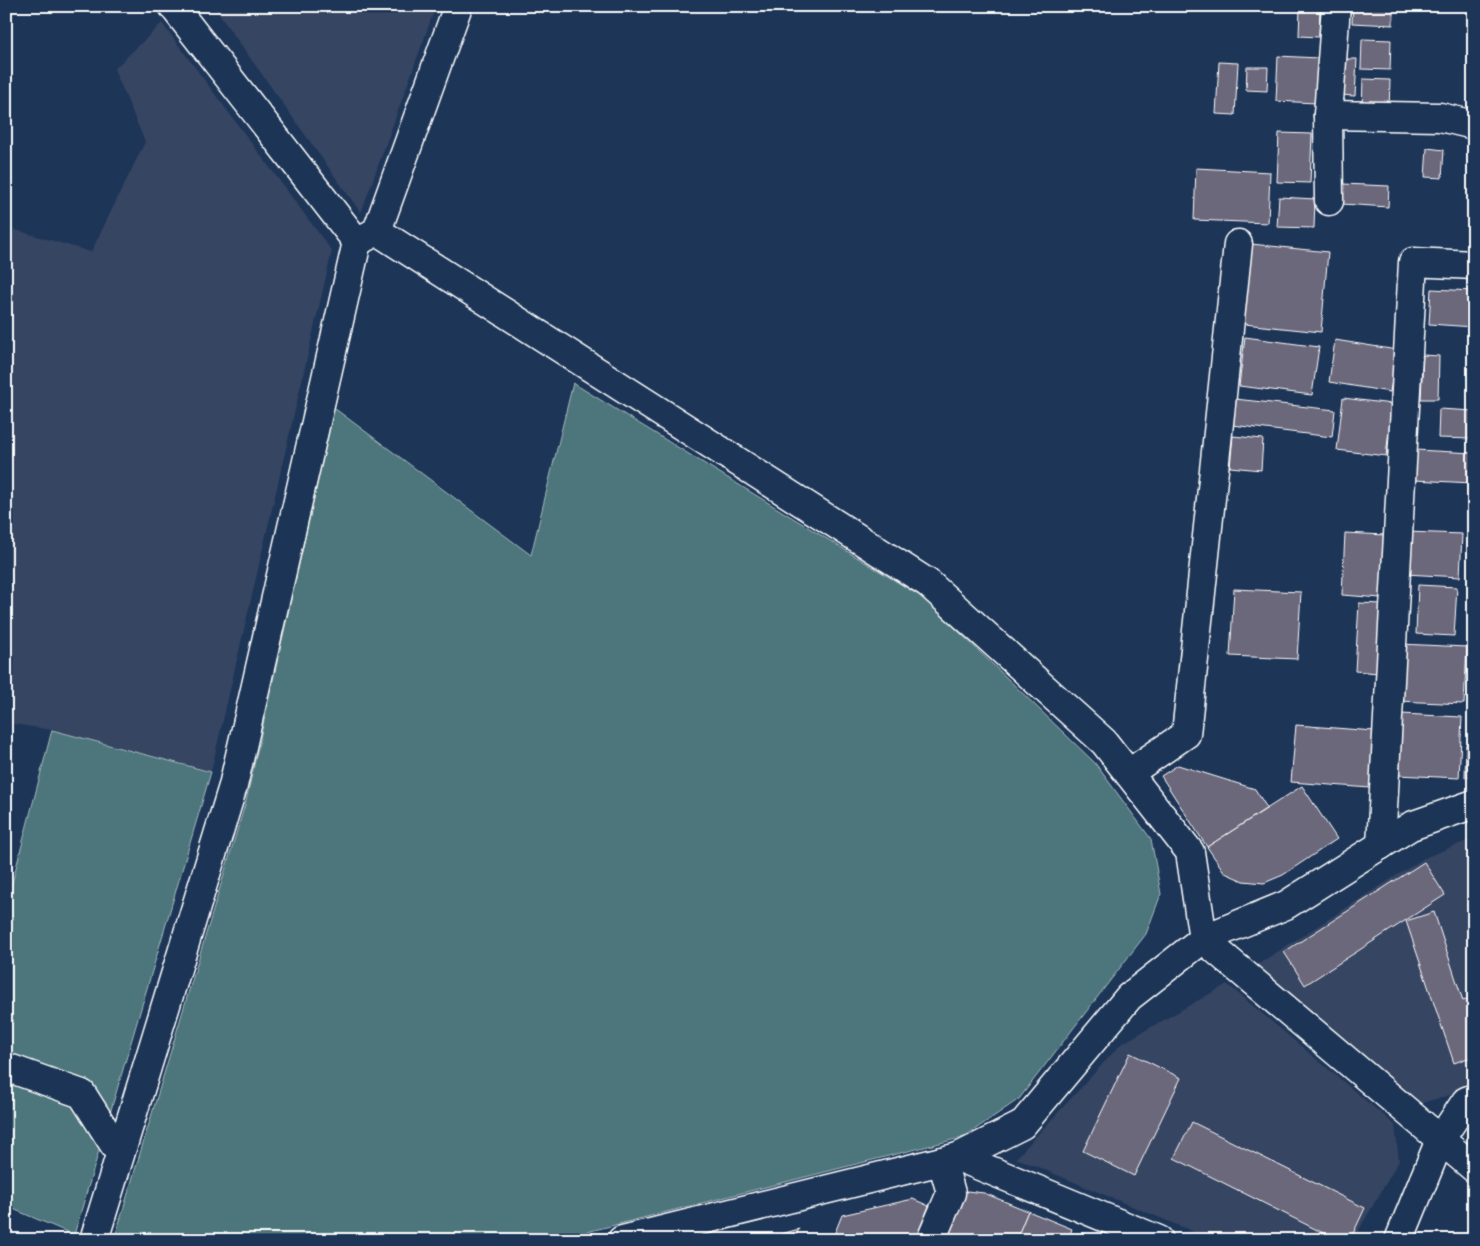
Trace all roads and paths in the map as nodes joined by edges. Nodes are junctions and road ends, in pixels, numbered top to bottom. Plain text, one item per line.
1 (173, 6) edge
2 (458, 6) edge
3 (1336, 6) edge
4 (1328, 115) junction
5 (1474, 125) edge
6 (1329, 201) dead end
7 (367, 237) junction
8 (1238, 244) dead end
9 (1474, 265) edge
10 (1129, 773) junction
11 (1474, 804) edge
12 (1381, 845) junction
13 (1203, 939) junction
14 (6, 1067) edge
15 (1474, 1098) edge
16 (1440, 1140) junction
17 (120, 1154) junction
18 (950, 1159) junction
19 (1474, 1168) edge
20 (94, 1240) edge
21 (622, 1240) edge
22 (931, 1240) edge
23 (1159, 1240) edge
24 (1399, 1240) edge

1 - 7 street
2 - 7 street
3 - 4 street
4 - 5 street
4 - 6 street
7 - 10 street
7 - 17 street
8 - 10 street
9 - 12 street
10 - 13 street
11 - 12 street
12 - 13 street
13 - 16 street
13 - 18 street
14 - 17 street
15 - 16 street
16 - 19 street
16 - 24 street
17 - 20 street
18 - 21 street
18 - 22 street
18 - 23 street

